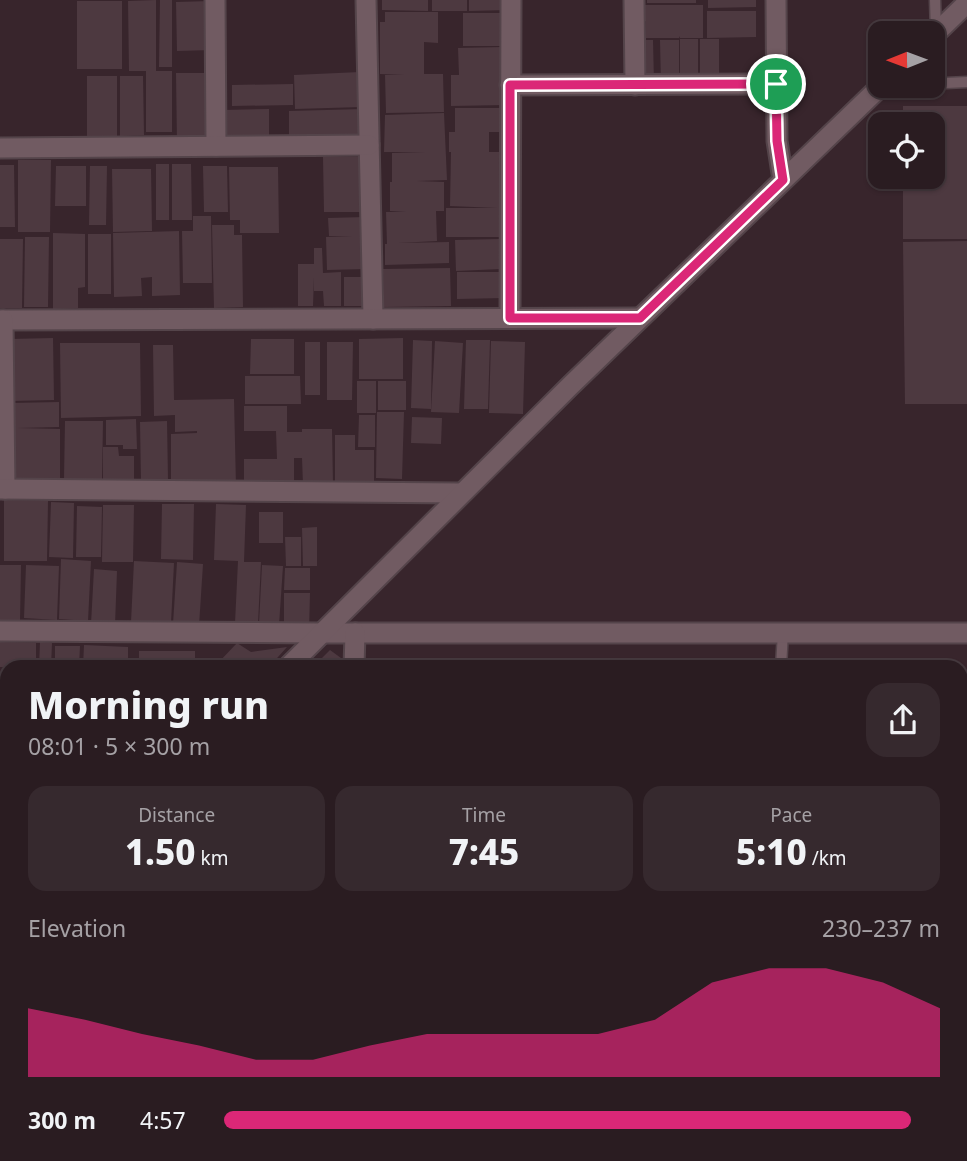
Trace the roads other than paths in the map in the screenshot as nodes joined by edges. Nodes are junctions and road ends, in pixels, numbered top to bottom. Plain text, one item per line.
1 (215, 0) edge
2 (366, 0) edge
3 (511, 0) edge
4 (634, 0) edge
5 (776, 0) edge
6 (935, 0) edge
7 (967, 3) edge
8 (934, 21) edge
9 (945, 24) edge
10 (967, 82) edge
11 (945, 83) edge
12 (776, 84) junction
13 (510, 85) junction
14 (635, 85) junction
15 (868, 98) edge
16 (369, 145) junction
17 (216, 146) junction
18 (0, 148) edge
19 (783, 180) junction
20 (510, 318) junction
21 (640, 318) junction
22 (373, 319) junction
23 (1, 320) edge
24 (3, 489) edge
25 (460, 493) junction
26 (0, 631) edge
27 (783, 632) junction
28 (321, 633) junction
29 (355, 633) junction
30 (967, 633) edge
31 (295, 660) edge
32 (354, 660) edge
33 (781, 660) edge

1 - 17 street
2 - 16 street
3 - 13 street
4 - 14 street
5 - 12 street
6 - 8 lane
7 - 9 street
10 - 11 lane
12 - 14 street
12 - 19 street
13 - 14 street
13 - 20 street
15 - 19 street
16 - 17 street
16 - 22 street
17 - 18 street
19 - 21 street
20 - 21 street
20 - 22 street
21 - 25 street
22 - 23 street
23 - 24 street
24 - 25 street
25 - 28 street
26 - 28 street
27 - 29 street
27 - 30 street
27 - 33 lane
28 - 29 street
28 - 31 street
29 - 32 street

